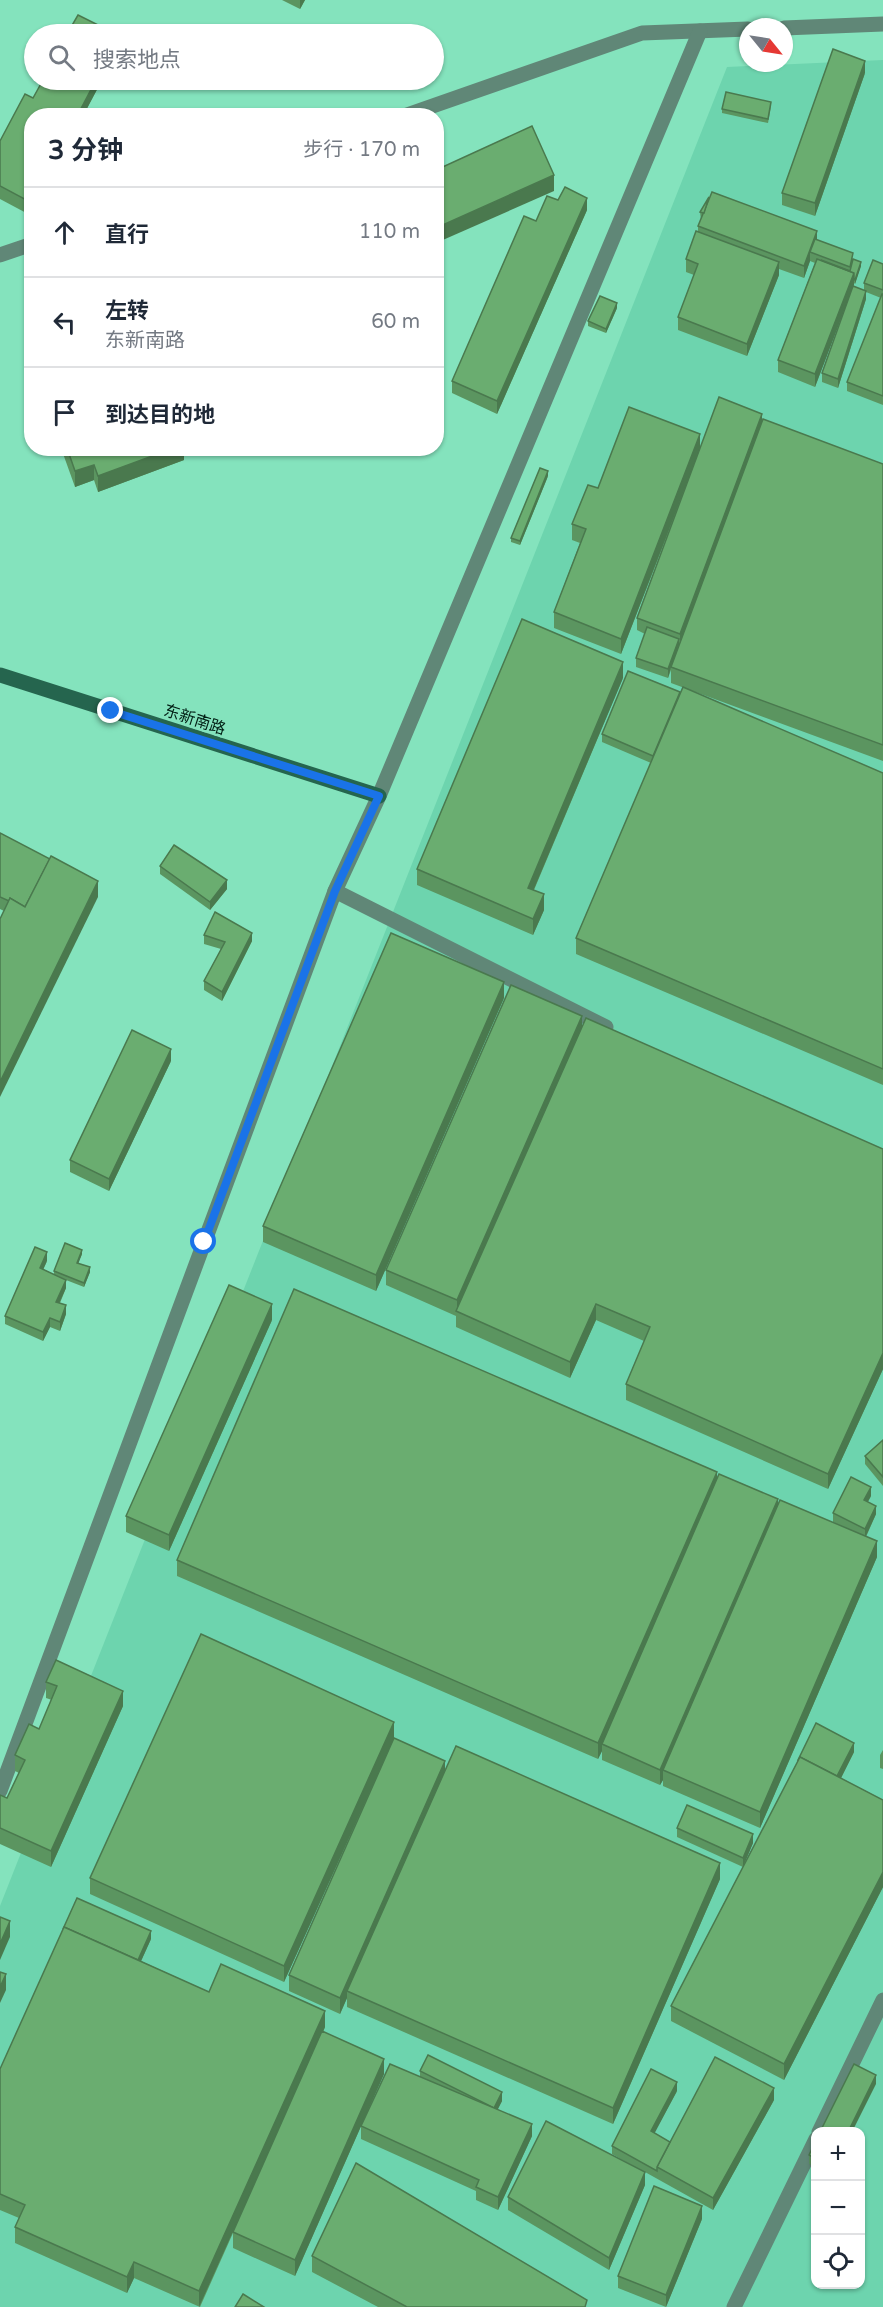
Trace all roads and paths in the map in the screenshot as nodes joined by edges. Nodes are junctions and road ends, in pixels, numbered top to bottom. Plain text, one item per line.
1 (883, 24) edge
2 (793, 28) edge
3 (739, 29) edge
4 (700, 31) junction
5 (427, 108) edge
6 (24, 247) edge
7 (0, 255) edge
8 (0, 675) edge
9 (379, 796) junction
10 (335, 891) junction
11 (620, 1034) edge
12 (0, 1791) edge
13 (883, 2000) edge
14 (821, 2127) edge
15 (811, 2149) edge
16 (734, 2307) edge

1 - 2 street
3 - 4 street
4 - 5 street
4 - 9 street
6 - 7 street
8 - 9 main road, 东新南路
9 - 10 street
10 - 11 street
10 - 12 street
13 - 14 street
15 - 16 street

